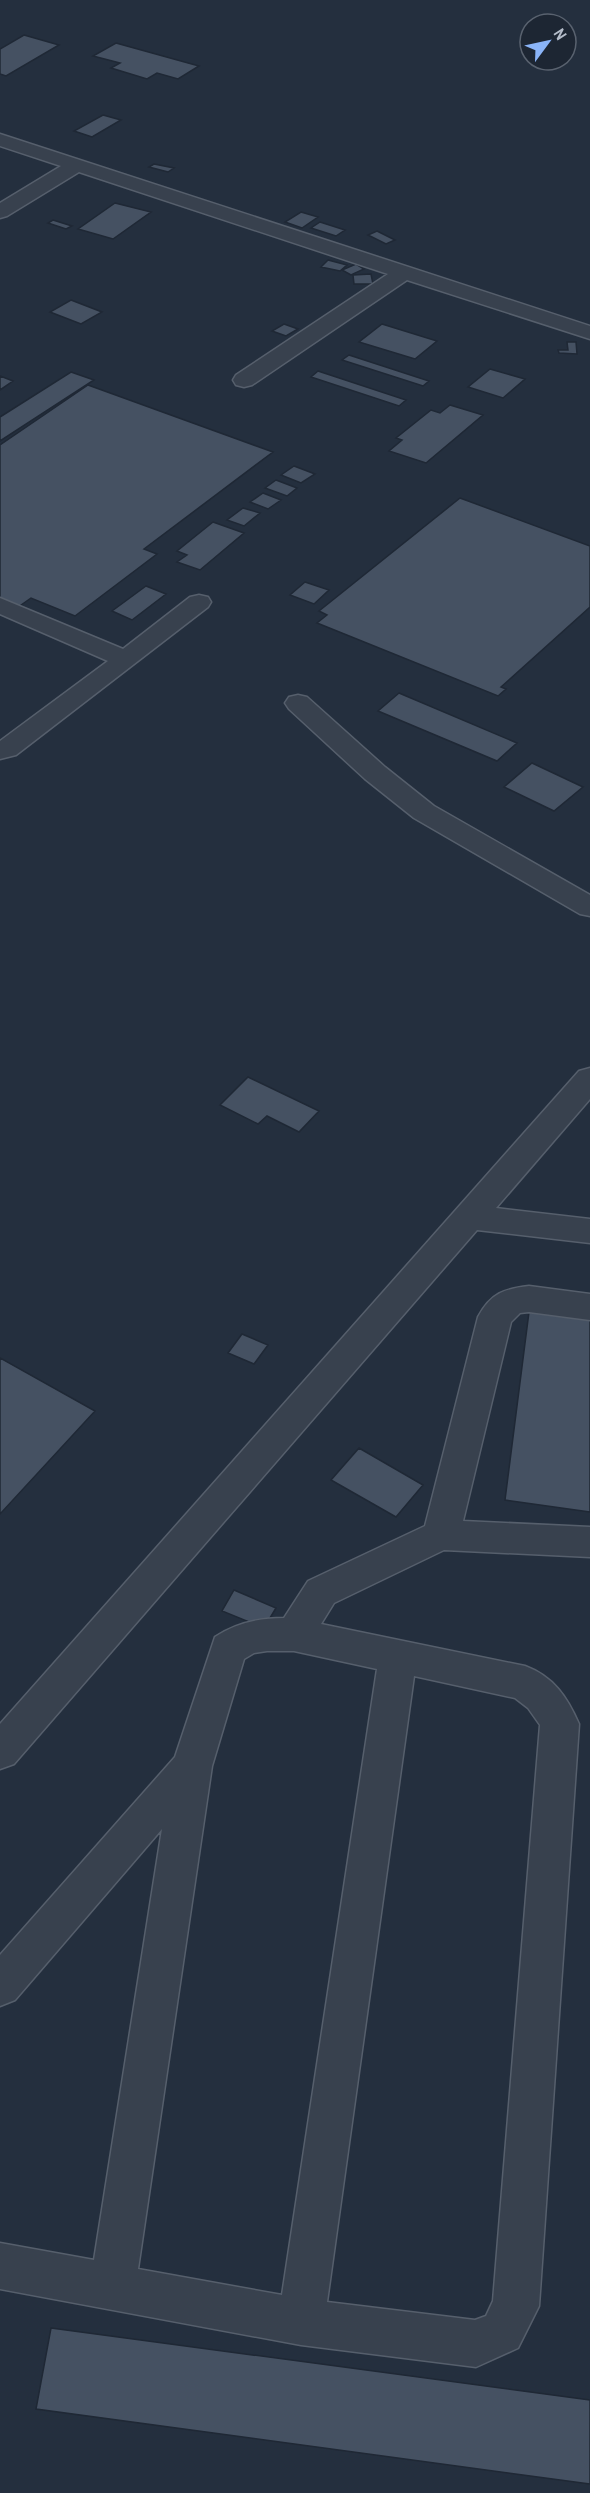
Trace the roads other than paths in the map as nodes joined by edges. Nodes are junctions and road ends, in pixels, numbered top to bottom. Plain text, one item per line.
1 (0, 140) edge
2 (76, 166) junction
3 (0, 213) edge
4 (404, 273) junction
5 (590, 333) edge
6 (244, 380) dead end
7 (199, 602) dead end
8 (0, 605) edge
9 (126, 660) junction
10 (298, 703) dead end
11 (0, 751) edge
12 (590, 907) edge
13 (590, 1079) edge
14 (471, 1217) junction
15 (590, 1231) edge
16 (590, 1307) edge
17 (441, 1535) junction
18 (590, 1542) edge
19 (294, 1635) junction
20 (398, 1656) junction
21 (0, 1752) edge
22 (192, 1766) junction
23 (0, 1986) edge
24 (0, 2266) edge
25 (112, 2285) junction
26 (301, 2322) junction

1 - 2 street
2 - 3 street
2 - 4 street
4 - 5 street
4 - 6 street
7 - 9 street
8 - 9 street
9 - 11 street
10 - 12 street
13 - 14 street
14 - 15 street
14 - 21 street
16 - 17 street
17 - 18 street
17 - 19 street
19 - 20 street
19 - 22 street
20 - 26 street
20 - 26 street
22 - 23 street
22 - 25 street
24 - 25 street
25 - 26 street

